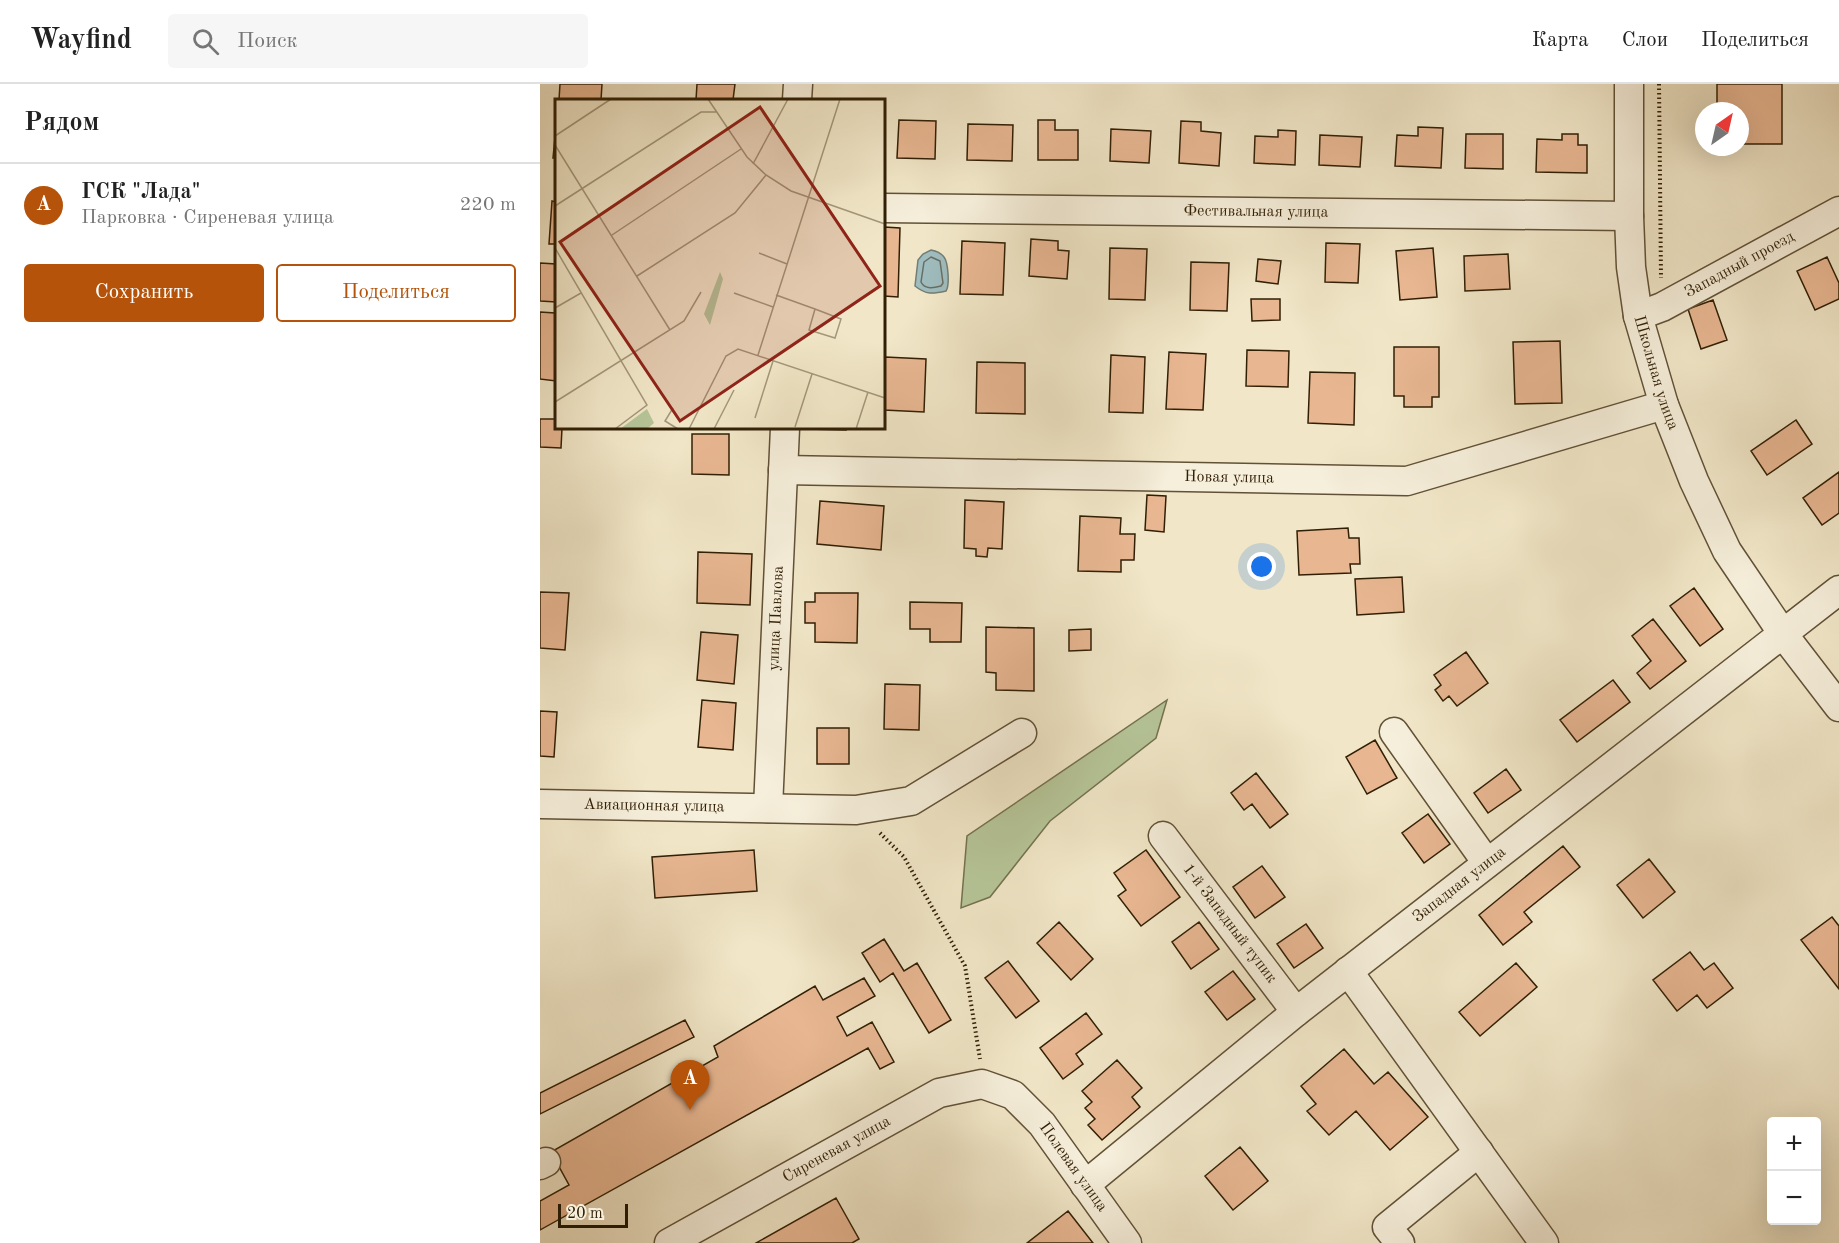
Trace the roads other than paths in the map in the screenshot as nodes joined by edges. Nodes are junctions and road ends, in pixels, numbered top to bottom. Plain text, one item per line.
1 (798, 84) edge
2 (1629, 84) edge
3 (797, 99) edge
4 (885, 208) edge
5 (1839, 211) edge
6 (1629, 216) junction
7 (1650, 312) junction
8 (1664, 405) junction
9 (785, 429) edge
10 (783, 470) junction
11 (1839, 590) edge
12 (1783, 634) junction
13 (1839, 707) edge
14 (1394, 732) dead end
15 (1022, 734) dead end
16 (540, 804) edge
17 (768, 808) junction
18 (1163, 836) dead end
19 (1487, 863) junction
20 (1348, 971) junction
21 (1296, 1012) junction
22 (1013, 1095) joint
23 (1479, 1152) junction
24 (1085, 1185) junction
25 (669, 1243) edge
26 (1127, 1243) edge
27 (1400, 1243) edge
28 (1544, 1243) edge

1 - 3 street
2 - 6 street, Школьная улица
4 - 6 street, Фестивальная улица
5 - 7 street, Западный проезд
6 - 7 street, Школьная улица
7 - 8 street, Школьная улица
8 - 10 street, Новая улица
8 - 12 street, Школьная улица
9 - 10 street, улица Павлова
10 - 17 street, улица Павлова
11 - 12 street, Западная улица
12 - 13 street, Школьная улица
12 - 19 street, Западная улица
14 - 19 street
15 - 17 street, Авиационная улица
16 - 17 street, Авиационная улица
18 - 21 street, 1-й Западный тупик
19 - 20 street, Западная улица
20 - 21 street, Западная улица
20 - 23 street
21 - 24 street, Западная улица
22 - 24 street, Полевая улица
22 - 25 street, Сиреневая улица
23 - 27 street
23 - 28 street
24 - 26 street, Полевая улица

